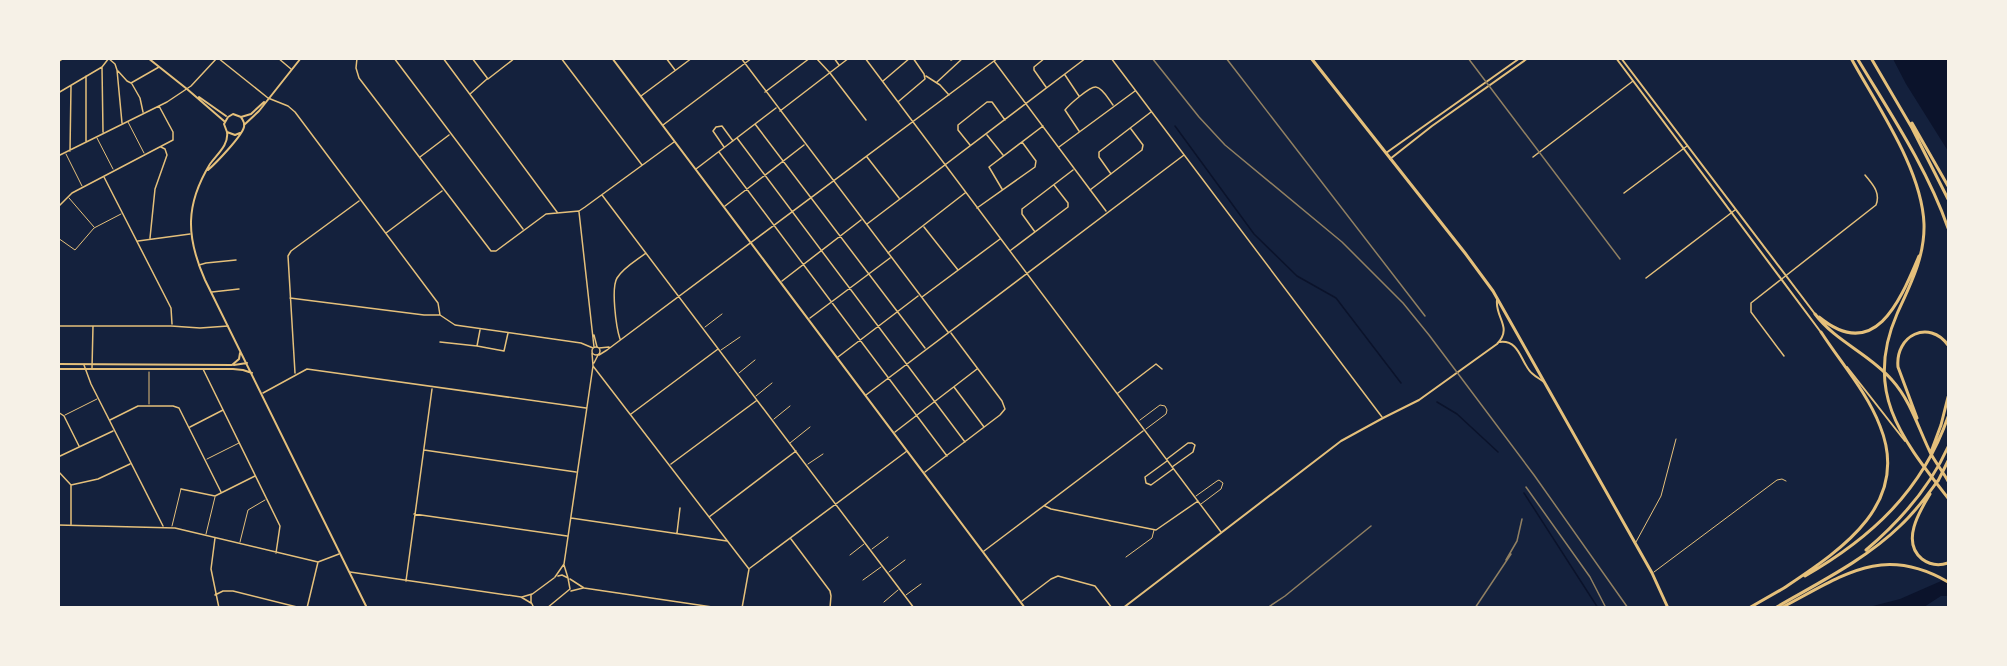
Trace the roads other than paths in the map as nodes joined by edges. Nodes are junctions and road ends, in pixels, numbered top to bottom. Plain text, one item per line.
1 (64, 58) edge
2 (148, 58) edge
3 (218, 58) edge
4 (278, 58) edge
5 (301, 58) edge
6 (357, 58) edge
7 (394, 58) edge
8 (443, 58) edge
9 (472, 58) edge
10 (515, 58) edge
11 (561, 58) edge
12 (612, 58) edge
13 (666, 58) edge
14 (692, 58) edge
15 (741, 58) edge
16 (752, 58) edge
17 (810, 58) edge
18 (816, 58) edge
19 (834, 58) edge
20 (849, 58) edge
21 (865, 58) edge
22 (911, 58) edge
23 (949, 58) edge
24 (955, 58) edge
25 (963, 58) edge
26 (989, 58) edge
27 (998, 58) edge
28 (1045, 58) edge
29 (1078, 58) edge
30 (1086, 58) edge
31 (1111, 58) edge
32 (1311, 58) edge
33 (1520, 58) edge
34 (1528, 58) edge
35 (1616, 58) edge
36 (1621, 58) edge
37 (1851, 58) edge
38 (1857, 58) edge
39 (1871, 58) edge
40 (109, 59) edge
41 (58, 62) edge
42 (993, 62) junction
43 (1081, 62) junction
44 (745, 64) junction
45 (840, 66) junction
46 (102, 67) junction
47 (159, 67) junction
48 (292, 69) junction
49 (117, 71) junction
50 (676, 71) junction
51 (830, 73) junction
52 (1064, 75) junction
53 (86, 76) junction
54 (925, 76) junction
55 (1884, 78) junction
56 (488, 79) junction
57 (1636, 79) junction
58 (882, 81) junction
59 (1633, 81) junction
60 (938, 82) junction
61 (131, 83) junction
62 (71, 86) junction
63 (187, 88) junction
64 (1047, 88) junction
65 (1135, 90) junction
66 (765, 92) junction
67 (58, 93) edge
68 (194, 94) junction
69 (470, 94) junction
70 (949, 95) junction
71 (640, 97) junction
72 (1080, 97) junction
73 (268, 98) junction
74 (897, 101) junction
75 (1027, 105) junction
76 (159, 106) junction
77 (1114, 106) junction
78 (777, 108) junction
79 (779, 111) junction
80 (1152, 112) junction
81 (143, 114) junction
82 (228, 117) junction
83 (241, 117) junction
84 (866, 120) dead end
85 (1006, 120) junction
86 (224, 121) junction
87 (128, 122) junction
88 (912, 122) junction
89 (755, 124) junction
90 (122, 125) junction
91 (244, 125) junction
92 (662, 126) junction
93 (1043, 126) junction
94 (1130, 128) junction
95 (227, 132) junction
96 (1079, 132) junction
97 (103, 133) junction
98 (240, 133) junction
99 (450, 134) junction
100 (986, 134) junction
101 (96, 137) junction
102 (736, 138) junction
103 (733, 141) junction
104 (86, 142) junction
105 (674, 142) junction
106 (1022, 142) junction
107 (805, 145) junction
108 (971, 145) junction
109 (1687, 146) junction
110 (160, 147) junction
111 (725, 147) junction
112 (1059, 148) junction
113 (1683, 148) junction
114 (70, 151) junction
115 (719, 152) junction
116 (65, 153) junction
117 (1386, 153) junction
118 (1185, 154) junction
119 (145, 155) junction
120 (1003, 155) junction
121 (58, 156) edge
122 (867, 156) junction
123 (1533, 157) dead end
124 (419, 158) junction
125 (1390, 159) junction
126 (783, 161) junction
127 (642, 165) junction
128 (945, 165) junction
129 (695, 169) junction
130 (1075, 169) junction
131 (114, 171) junction
132 (206, 172) junction
133 (1111, 174) junction
134 (1864, 175) dead end
135 (104, 176) junction
136 (765, 176) junction
137 (833, 181) junction
138 (1054, 185) junction
139 (1948, 186) edge
140 (83, 187) junction
141 (443, 190) junction
142 (746, 190) junction
143 (1002, 190) junction
144 (1090, 190) junction
145 (966, 193) junction
146 (1624, 193) dead end
147 (602, 195) junction
148 (68, 196) junction
149 (811, 197) junction
150 (899, 199) junction
151 (1948, 199) edge
152 (360, 200) junction
153 (59, 206) edge
154 (724, 207) junction
155 (978, 208) junction
156 (1736, 210) junction
157 (579, 211) junction
158 (792, 212) junction
159 (1107, 212) junction
160 (123, 213) junction
161 (558, 213) junction
162 (1732, 213) junction
163 (862, 220) junction
164 (866, 225) junction
165 (773, 226) junction
166 (923, 226) junction
167 (94, 228) junction
168 (1948, 228) edge
169 (524, 230) junction
170 (1035, 232) junction
171 (385, 233) junction
172 (191, 234) junction
173 (840, 237) junction
174 (58, 238) edge
175 (150, 238) junction
176 (1000, 238) junction
177 (137, 241) junction
178 (750, 243) junction
179 (1923, 246) junction
180 (821, 251) junction
181 (1010, 251) junction
182 (646, 253) junction
183 (887, 253) junction
184 (891, 258) junction
185 (236, 260) dead end
186 (802, 265) junction
187 (198, 266) junction
188 (958, 270) junction
189 (1026, 272) junction
190 (869, 274) junction
191 (1786, 274) junction
192 (1646, 278) dead end
193 (1781, 278) junction
194 (780, 282) junction
195 (850, 288) junction
196 (239, 289) dead end
197 (211, 292) junction
198 (679, 295) junction
199 (920, 296) junction
200 (290, 298) junction
201 (1497, 298) junction
202 (831, 303) junction
203 (897, 312) junction
204 (722, 314) dead end
205 (1815, 314) junction
206 (440, 315) junction
207 (808, 320) junction
208 (58, 326) edge
209 (93, 326) junction
210 (171, 326) junction
211 (229, 326) junction
212 (878, 326) junction
213 (703, 328) junction
214 (480, 329) junction
215 (949, 332) junction
216 (1821, 332) junction
217 (508, 333) junction
218 (740, 337) dead end
219 (620, 339) junction
220 (859, 340) junction
221 (440, 342) dead end
222 (1497, 344) junction
223 (613, 345) junction
224 (1948, 345) edge
225 (477, 346) junction
226 (596, 348) junction
227 (719, 350) junction
228 (926, 350) junction
229 (240, 351) junction
230 (592, 353) junction
231 (599, 355) junction
232 (1784, 356) dead end
233 (837, 357) junction
234 (755, 360) dead end
235 (247, 363) junction
236 (907, 364) junction
237 (232, 365) junction
238 (593, 365) junction
239 (58, 367) edge
240 (85, 367) junction
241 (92, 367) junction
242 (149, 369) junction
243 (203, 369) junction
244 (978, 369) junction
245 (1162, 369) dead end
246 (252, 373) junction
247 (295, 374) junction
248 (737, 374) junction
249 (888, 378) junction
250 (1545, 382) junction
251 (772, 383) dead end
252 (433, 387) junction
253 (954, 387) junction
254 (261, 393) junction
255 (1117, 394) junction
256 (866, 395) junction
257 (754, 397) junction
258 (1948, 397) edge
259 (98, 399) junction
260 (757, 400) junction
261 (934, 402) junction
262 (149, 406) junction
263 (790, 406) dead end
264 (586, 408) junction
265 (223, 410) junction
266 (58, 412) edge
267 (631, 414) junction
268 (916, 415) junction
269 (64, 416) junction
270 (1948, 417) edge
271 (1383, 418) junction
272 (109, 420) junction
273 (772, 420) junction
274 (1138, 422) junction
275 (189, 427) junction
276 (810, 427) dead end
277 (984, 428) junction
278 (1920, 429) junction
279 (114, 430) junction
280 (1144, 430) junction
281 (894, 432) junction
282 (1676, 439) dead end
283 (965, 442) junction
284 (239, 443) junction
285 (790, 443) junction
286 (80, 447) junction
287 (1948, 447) edge
288 (423, 450) junction
289 (1912, 450) junction
290 (908, 451) junction
291 (796, 452) junction
292 (823, 454) dead end
293 (947, 456) junction
294 (58, 457) edge
295 (1928, 459) junction
296 (206, 460) junction
297 (1167, 460) junction
298 (1948, 461) edge
299 (131, 464) junction
300 (670, 465) junction
301 (807, 466) junction
302 (1173, 468) junction
303 (58, 471) edge
304 (577, 472) junction
305 (924, 473) junction
306 (255, 476) junction
307 (1939, 479) junction
308 (1948, 480) edge
309 (1786, 481) dead end
310 (71, 485) junction
311 (181, 489) joint
312 (221, 492) junction
313 (215, 496) junction
314 (1195, 497) junction
315 (267, 498) junction
316 (1948, 498) edge
317 (1198, 501) junction
318 (836, 504) junction
319 (1200, 504) junction
320 (1044, 505) junction
321 (680, 508) dead end
322 (414, 514) junction
323 (570, 518) junction
324 (708, 518) junction
325 (58, 525) edge
326 (71, 525) junction
327 (164, 526) junction
328 (171, 528) junction
329 (1154, 530) junction
330 (1221, 533) junction
331 (677, 534) junction
332 (206, 536) junction
333 (568, 536) junction
334 (888, 537) dead end
335 (215, 538) junction
336 (790, 538) junction
337 (727, 541) junction
338 (865, 543) junction
339 (1635, 543) junction
340 (239, 544) junction
341 (871, 550) junction
342 (983, 551) junction
343 (276, 553) junction
344 (339, 554) junction
345 (850, 555) dead end
346 (1126, 557) dead end
347 (1855, 559) junction
348 (905, 560) dead end
349 (318, 562) junction
350 (1948, 563) edge
351 (564, 564) junction
352 (882, 566) junction
353 (748, 569) junction
354 (349, 572) junction
355 (888, 573) junction
356 (1652, 573) junction
357 (555, 577) junction
358 (569, 579) junction
359 (863, 580) dead end
360 (406, 581) junction
361 (1948, 582) edge
362 (921, 584) dead end
363 (584, 588) junction
364 (1784, 588) junction
365 (900, 589) junction
366 (568, 592) junction
367 (532, 594) junction
368 (216, 595) junction
369 (905, 596) junction
370 (521, 597) junction
371 (884, 602) dead end
372 (1021, 602) junction
373 (531, 603) junction
374 (718, 607) edge
375 (219, 608) edge
376 (301, 608) edge
377 (307, 608) edge
378 (367, 608) edge
379 (534, 608) edge
380 (547, 608) edge
381 (742, 608) edge
382 (830, 608) edge
383 (914, 608) edge
384 (1025, 608) edge
385 (1112, 608) edge
386 (1123, 608) edge
387 (1668, 608) edge
388 (1749, 608) edge
389 (1775, 608) edge
390 (1780, 608) edge

1 - 41 street
2 - 47 street
3 - 63 street
3 - 73 street
4 - 48 street
5 - 48 street
6 - 124 street
7 - 99 street
8 - 69 street
9 - 56 street
10 - 56 street
11 - 127 street
12 - 71 street
13 - 50 street
14 - 50 street
15 - 44 street
16 - 44 street
17 - 66 street
18 - 51 street
19 - 45 street
20 - 45 street
21 - 58 street
22 - 54 street
22 - 58 street
23 - 24 street
25 - 60 street
26 - 42 street
27 - 42 street
28 - 64 street
29 - 43 street
30 - 43 street
31 - 65 street
32 - 117 main road
33 - 117 street
34 - 125 street
35 - 59 street
36 - 57 street
37 - 179 main road
38 - 168 main road
39 - 55 main road
40 - 46 street
40 - 49 street
42 - 70 street
42 - 75 street
43 - 52 street
44 - 66 street
44 - 92 street
45 - 51 street
46 - 53 street
46 - 97 street
47 - 61 street
47 - 63 street
48 - 73 street
49 - 61 street
49 - 90 street
50 - 71 street
51 - 79 street
51 - 84 street
52 - 64 street
52 - 72 street
53 - 62 street
53 - 104 street
54 - 60 street
54 - 74 street
55 - 139 main road
55 - 151 main road
56 - 69 street
57 - 59 street
57 - 109 street
58 - 74 street
59 - 113 street
59 - 123 street
60 - 70 street
61 - 81 street
62 - 67 street
62 - 114 street
63 - 68 street
63 - 76 street
64 - 75 street
65 - 77 street
65 - 80 street
66 - 78 street
68 - 82 street
68 - 86 street
69 - 161 street
70 - 88 street
71 - 92 street
72 - 77 street
72 - 96 street
73 - 83 street
73 - 91 street
73 - 152 street
74 - 88 street
75 - 85 street
75 - 93 street
76 - 81 street
76 - 110 street
77 - 96 street
78 - 79 street
78 - 89 street
79 - 107 street
80 - 94 street
80 - 118 street
81 - 87 street
82 - 83 street
82 - 86 street
83 - 91 street
85 - 100 street
85 - 108 street
86 - 95 street
87 - 90 street
87 - 119 lane
88 - 122 street
88 - 128 street
89 - 102 street
89 - 126 street
90 - 97 street
91 - 98 street
92 - 105 street
93 - 106 street
93 - 112 street
94 - 133 street
94 - 133 street
95 - 98 street
95 - 132 street
96 - 112 street
97 - 101 street
98 - 132 street
99 - 124 street
99 - 169 street
100 - 108 street
100 - 120 street
101 - 104 street
101 - 131 lane
102 - 103 street
102 - 136 street
103 - 111 street
103 - 111 street
104 - 114 street
105 - 127 street
105 - 129 street
106 - 120 street
106 - 143 street
107 - 126 street
107 - 137 street
108 - 128 street
109 - 113 street
109 - 156 street
110 - 119 street
110 - 175 street
111 - 115 street
112 - 130 street
113 - 146 street
113 - 162 street
114 - 116 street
115 - 129 street
115 - 142 street
116 - 121 street
116 - 140 lane
117 - 125 main road
118 - 159 street
118 - 271 street
119 - 131 street
120 - 143 street
122 - 137 street
122 - 150 street
124 - 141 street
125 - 201 main road
126 - 136 street
126 - 149 street
127 - 147 street
128 - 145 street
128 - 150 street
129 - 154 street
130 - 138 street
130 - 144 street
131 - 135 street
132 - 172 street
133 - 144 street
134 - 191 street
135 - 140 street
135 - 160 street
136 - 142 street
136 - 158 street
137 - 149 street
137 - 163 street
138 - 170 street
138 - 170 street
140 - 148 street
141 - 169 street
141 - 171 street
142 - 154 street
142 - 165 street
143 - 155 street
144 - 159 street
145 - 155 street
145 - 166 street
147 - 157 street
147 - 182 street
148 - 153 street
148 - 167 lane
149 - 158 street
149 - 173 street
150 - 164 street
152 - 171 street
152 - 200 street
154 - 178 street
155 - 176 street
156 - 162 street
156 - 191 street
157 - 161 street
157 - 226 street
158 - 165 street
158 - 180 street
159 - 189 street
160 - 167 lane
160 - 177 street
161 - 169 street
162 - 192 street
162 - 193 street
163 - 164 street
163 - 173 street
164 - 183 street
165 - 178 street
165 - 186 street
166 - 183 street
166 - 188 street
167 - 174 lane
170 - 181 street
171 - 206 street
172 - 175 street
172 - 187 street
173 - 180 street
173 - 190 street
175 - 177 street
176 - 181 street
176 - 188 street
177 - 210 street
178 - 194 street
178 - 198 street
179 - 205 main road
179 - 289 main road
180 - 186 street
180 - 195 street
181 - 189 street
182 - 198 street
182 - 219 street
183 - 184 street
184 - 190 street
184 - 199 street
185 - 187 street
186 - 194 street
186 - 202 street
187 - 197 street
188 - 199 street
189 - 215 street
189 - 255 street
190 - 195 street
190 - 203 street
191 - 193 street
191 - 205 street
193 - 216 street
193 - 232 street
194 - 207 street
195 - 202 street
195 - 212 street
196 - 197 street
197 - 211 street
198 - 213 street
198 - 219 street
199 - 203 street
199 - 215 street
200 - 206 street
200 - 247 street
201 - 222 street
201 - 250 main road
202 - 207 street
202 - 220 street
203 - 212 street
203 - 228 street
204 - 213 lane
205 - 278 main road
206 - 214 street
207 - 233 street
208 - 209 street
209 - 210 street
209 - 241 street
210 - 211 street
211 - 229 street
212 - 220 street
212 - 236 street
213 - 227 street
214 - 217 street
214 - 225 street
215 - 228 street
215 - 244 street
216 - 289 street
216 - 364 main road
217 - 225 street
217 - 226 street
218 - 227 lane
219 - 223 street
220 - 233 street
220 - 249 street
221 - 225 street
222 - 250 street
222 - 271 street
223 - 226 street
223 - 231 street
224 - 278 main road
226 - 230 street
226 - 231 street
227 - 248 street
227 - 267 street
228 - 236 street
229 - 235 street
229 - 237 street
230 - 231 street
230 - 238 street
231 - 238 street
233 - 256 street
234 - 248 lane
235 - 237 street
235 - 246 street
236 - 249 street
236 - 261 street
237 - 241 street
238 - 264 street
238 - 267 street
239 - 240 street
240 - 241 street
240 - 259 street
241 - 242 street
242 - 243 street
242 - 262 lane
243 - 246 street
243 - 265 street
244 - 253 street
244 - 277 street
245 - 255 street
246 - 254 street
247 - 252 street
247 - 254 street
248 - 257 street
249 - 256 street
249 - 268 street
250 - 339 main road
251 - 257 lane
252 - 264 street
252 - 288 street
253 - 261 street
253 - 277 street
254 - 344 street
255 - 274 street
256 - 281 street
257 - 260 street
258 - 295 main road
259 - 269 lane
259 - 272 street
260 - 273 street
260 - 300 street
261 - 268 street
261 - 283 street
262 - 272 street
262 - 275 street
263 - 273 lane
264 - 304 street
265 - 275 street
265 - 284 street
266 - 269 street
267 - 300 street
268 - 281 street
268 - 293 street
269 - 286 street
270 - 295 main road
271 - 330 street
272 - 279 street
273 - 285 street
274 - 280 street
274 - 280 lane
275 - 296 street
276 - 285 lane
277 - 283 street
278 - 308 main road
279 - 286 street
279 - 299 street
280 - 297 street
280 - 320 street
281 - 290 street
282 - 339 lane
283 - 293 street
284 - 296 lane
284 - 306 street
285 - 291 street
286 - 294 street
287 - 347 main road
288 - 304 street
288 - 322 street
289 - 316 main road
290 - 305 street
290 - 318 street
291 - 301 street
291 - 324 street
292 - 301 lane
293 - 305 street
295 - 364 main road
296 - 312 street
297 - 302 street
297 - 302 street
297 - 302 street
298 - 307 main road
299 - 310 street
299 - 327 street
300 - 324 street
301 - 318 street
302 - 314 street
303 - 310 street
304 - 323 street
305 - 342 street
306 - 312 street
306 - 315 street
307 - 347 main road
307 - 350 main road
309 - 356 lane
310 - 326 street
311 - 313 street
311 - 328 lane
312 - 313 street
313 - 332 lane
314 - 317 street
314 - 319 lane
315 - 340 lane
315 - 343 street
317 - 319 street
317 - 329 street
318 - 336 street
318 - 338 street
319 - 330 street
320 - 329 street
320 - 342 street
321 - 331 street
322 - 333 street
322 - 360 street
323 - 331 street
323 - 333 street
324 - 337 street
325 - 326 street
326 - 327 street
327 - 328 street
328 - 332 street
329 - 346 lane
330 - 386 street
331 - 337 street
332 - 335 street
333 - 351 street
334 - 341 lane
335 - 340 street
335 - 368 street
336 - 353 street
336 - 382 street
337 - 353 street
338 - 341 street
338 - 345 lane
339 - 356 main road
340 - 343 street
341 - 352 street
342 - 372 street
343 - 349 street
344 - 349 street
344 - 354 street
347 - 389 main road
348 - 355 lane
349 - 377 street
351 - 357 street
351 - 358 street
352 - 355 street
352 - 359 lane
353 - 381 street
354 - 360 street
354 - 378 street
355 - 365 street
356 - 387 main road
357 - 358 street
357 - 367 street
358 - 363 street
358 - 366 street
360 - 370 street
361 - 390 main road
362 - 369 lane
363 - 366 street
363 - 374 street
364 - 388 main road
365 - 369 street
365 - 371 lane
366 - 380 street
367 - 370 street
367 - 373 street
368 - 375 street
368 - 376 street
369 - 383 street
370 - 373 street
372 - 384 street
372 - 385 street
373 - 379 street

